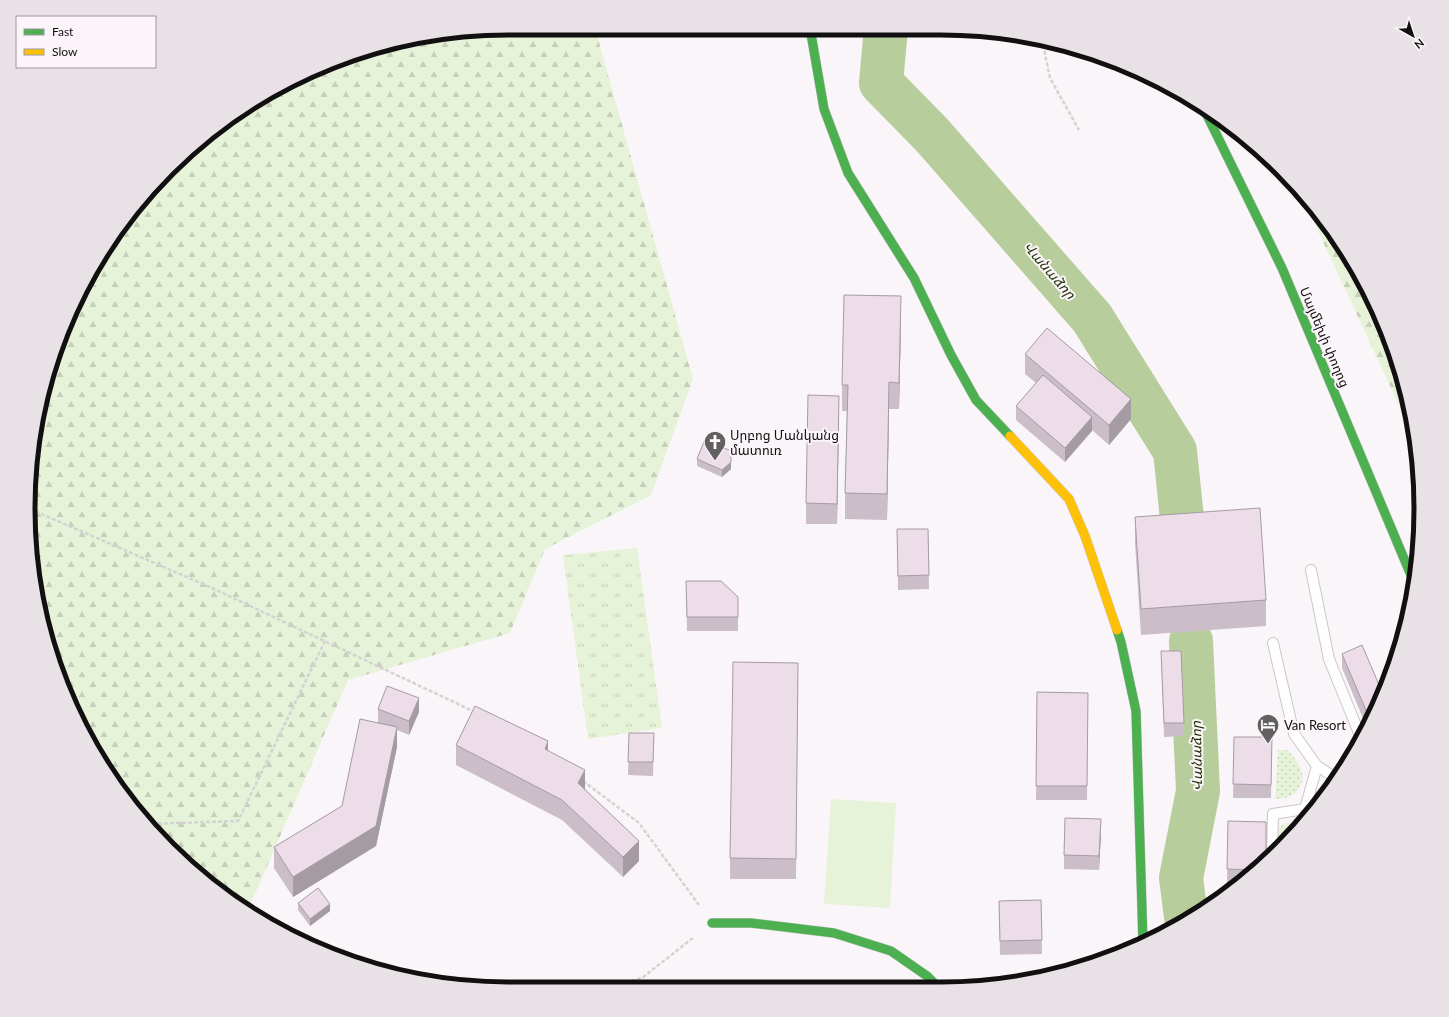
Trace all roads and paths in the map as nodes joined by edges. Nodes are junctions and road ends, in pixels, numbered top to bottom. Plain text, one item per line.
1 (811, 35) edge
2 (1044, 46) edge
3 (1209, 118) edge
4 (1079, 130) dead end
5 (35, 511) edge
6 (1311, 570) dead end
7 (1410, 572) edge
8 (325, 641) junction
9 (1273, 643) dead end
10 (480, 714) edge
11 (1358, 731) edge
12 (1317, 766) junction
13 (1332, 775) edge
14 (580, 779) edge
15 (1308, 806) edge
16 (1303, 812) edge
17 (156, 824) edge
18 (1272, 846) edge
19 (712, 923) junction
20 (1143, 936) edge
21 (627, 982) edge
22 (933, 982) edge

1 - 20 street
2 - 4 path
3 - 7 street, Մայմեխի փողոց
5 - 8 path
6 - 11 lane
8 - 10 path
8 - 17 path
9 - 12 lane
12 - 13 lane
12 - 15 lane
14 - 19 path
16 - 18 lane
19 - 21 path
19 - 22 street

